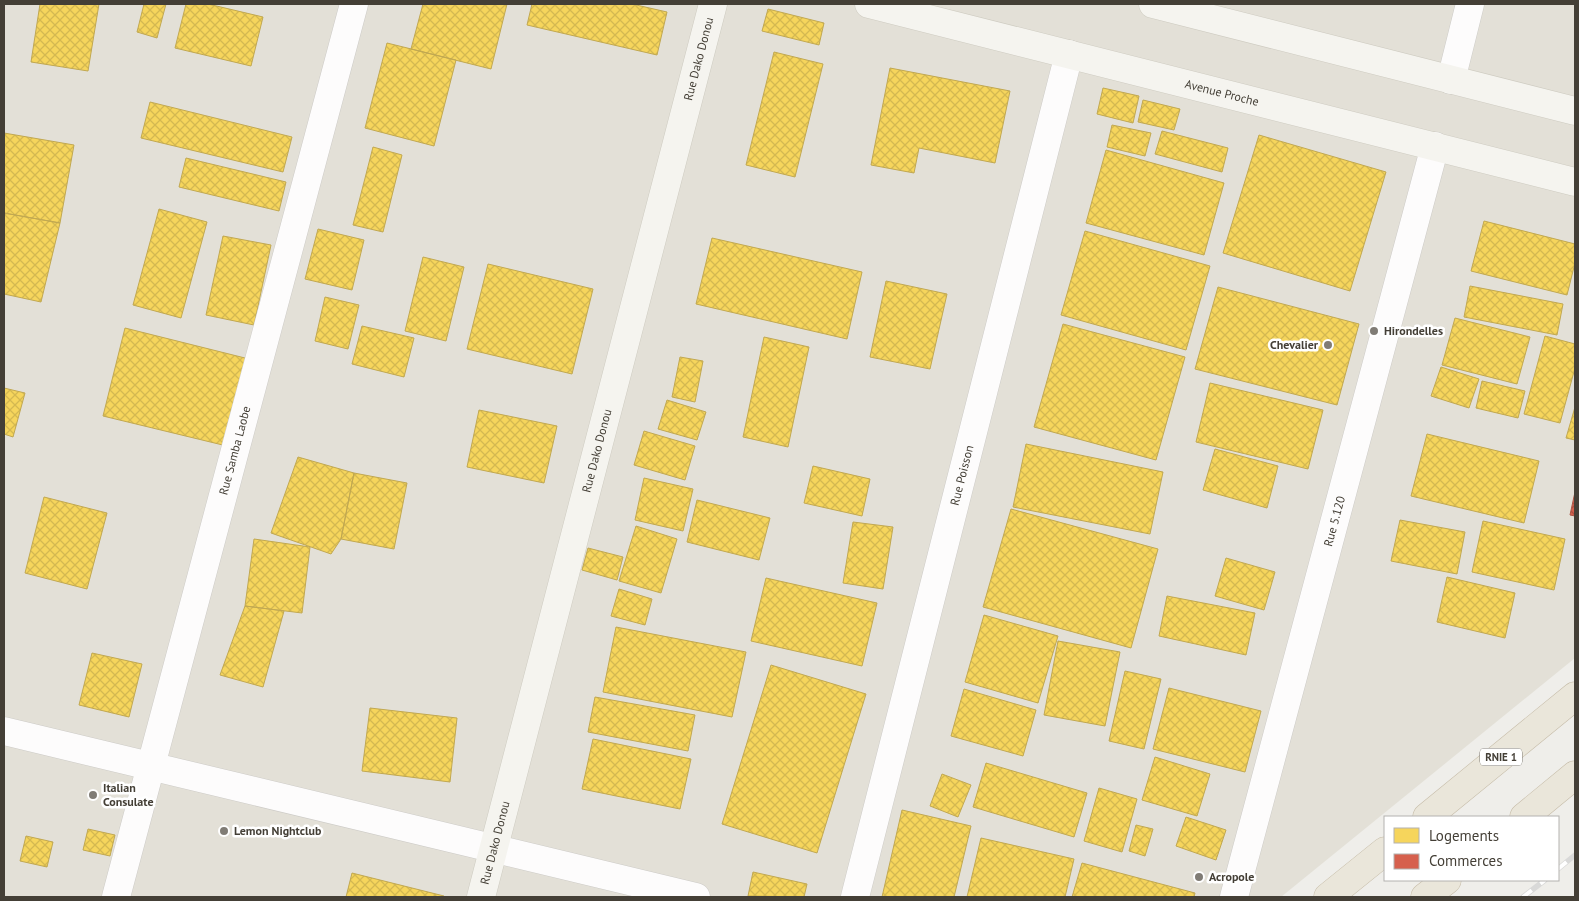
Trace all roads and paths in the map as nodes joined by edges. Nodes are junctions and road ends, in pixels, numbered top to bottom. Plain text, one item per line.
1 (354, 4) edge
2 (713, 4) edge
3 (869, 4) edge
4 (1153, 4) edge
5 (1470, 4) edge
6 (1069, 54) junction
7 (1451, 80) junction
8 (1575, 112) edge
9 (1435, 146) junction
10 (1575, 182) edge
11 (1575, 696) edge
12 (4, 732) edge
13 (150, 767) junction
14 (1575, 775) edge
15 (1428, 816) edge
16 (1525, 816) edge
17 (493, 849) junction
18 (1384, 852) edge
19 (1446, 881) edge
20 (116, 897) edge
21 (481, 897) edge
22 (696, 897) edge
23 (855, 897) edge
24 (1234, 897) edge
25 (1328, 897) edge
26 (1425, 897) edge

1 - 13 street, Rue Samba Laobe
2 - 17 street, Rue Dako Donou
3 - 6 street, Avenue Proche
4 - 7 street
5 - 7 street
6 - 9 street, Avenue Proche
6 - 23 street, Rue Poisson
7 - 8 street
9 - 10 street, Avenue Proche
9 - 24 street, Rue 5.120
11 - 15 highway, RNIE 1
12 - 13 street
13 - 17 street
13 - 20 street, Rue Samba Laobe
14 - 16 highway
17 - 21 street, Rue Dako Donou
17 - 22 street
18 - 25 highway
19 - 26 highway

